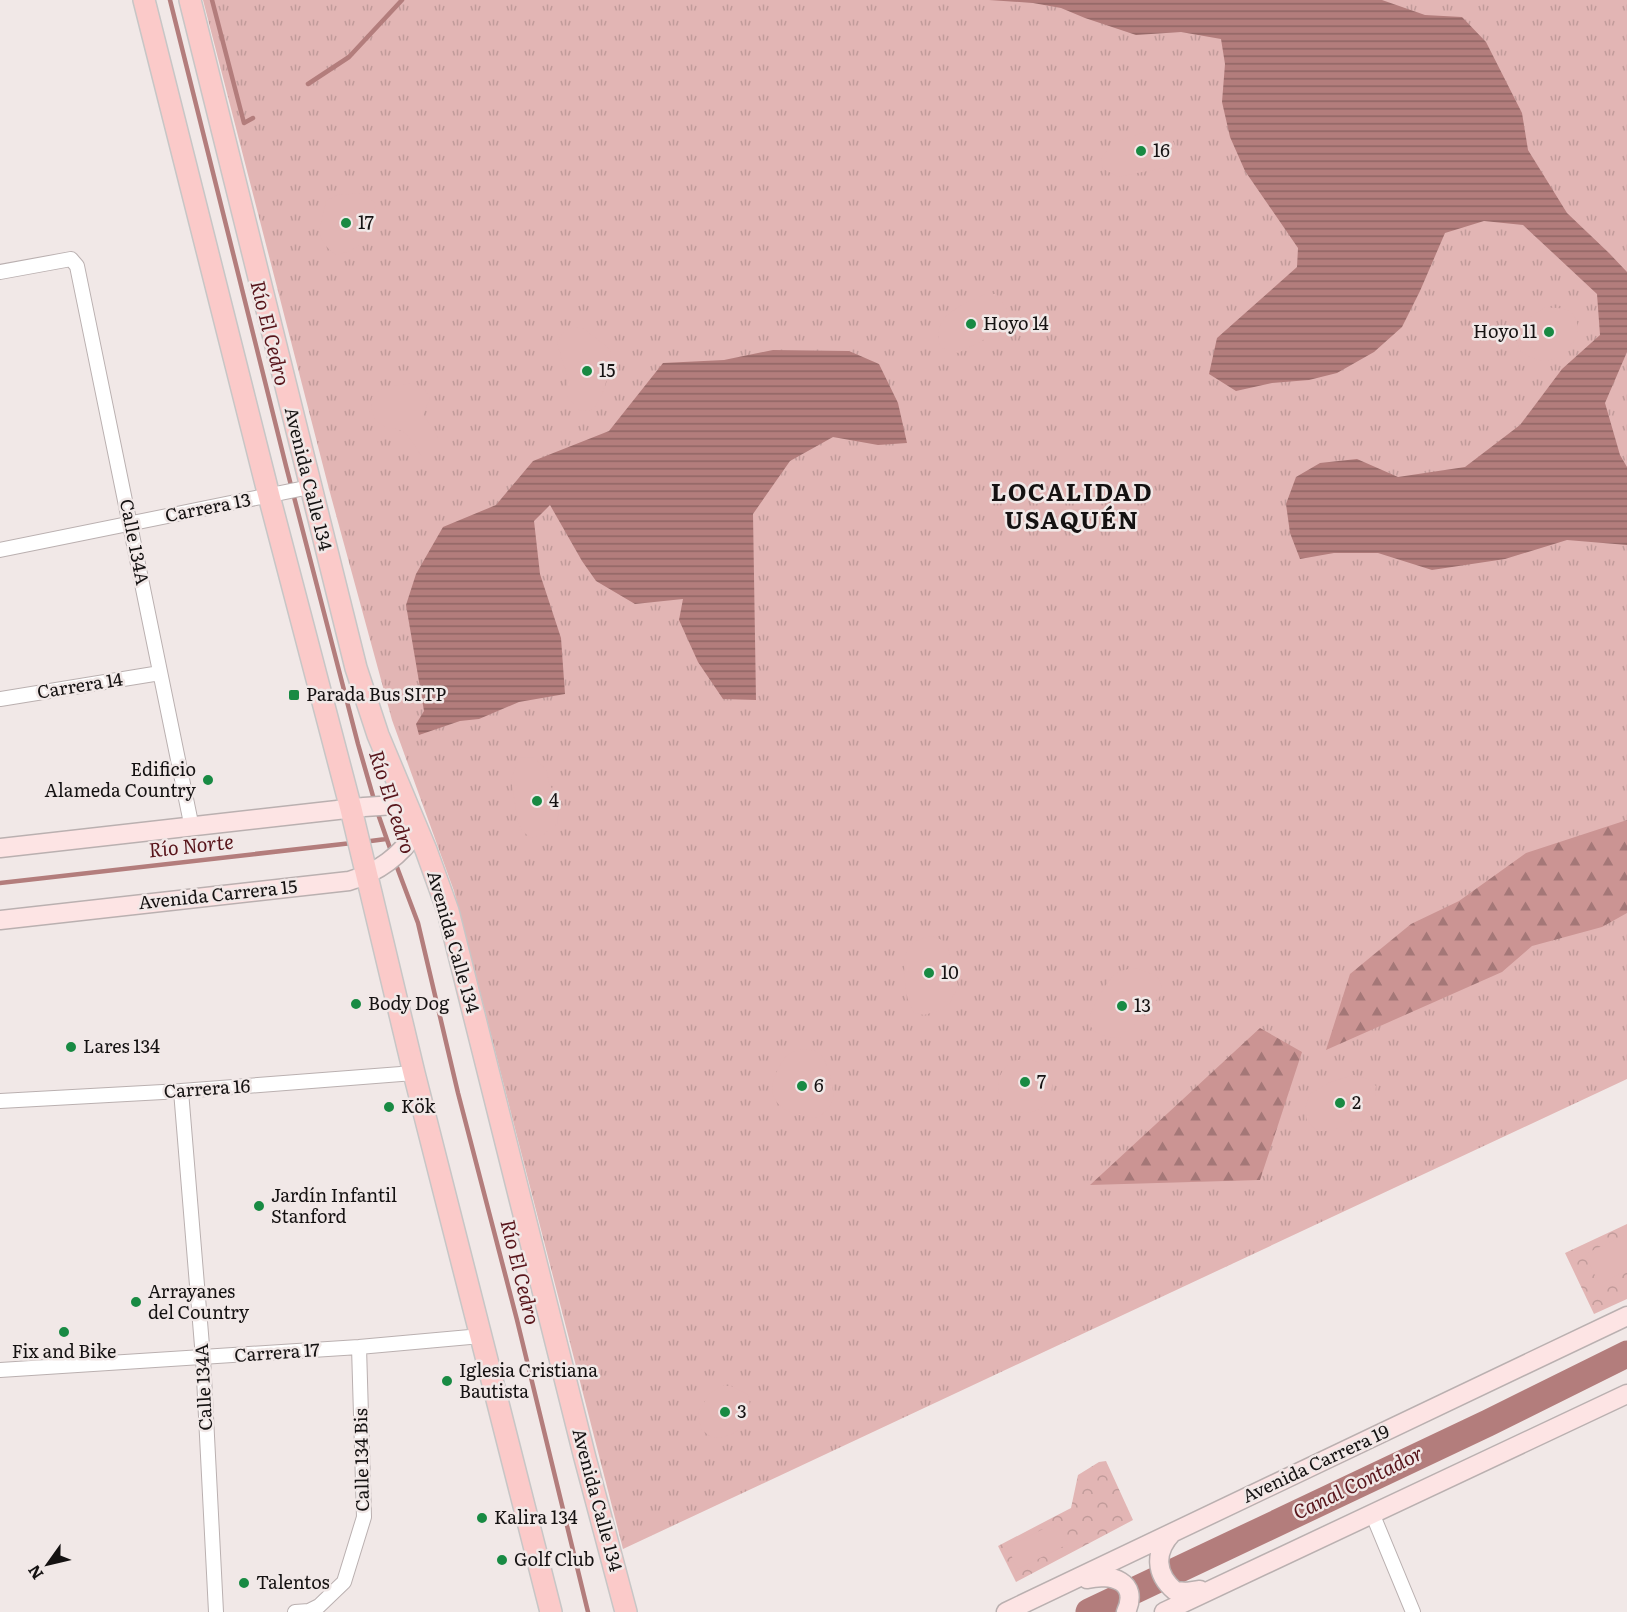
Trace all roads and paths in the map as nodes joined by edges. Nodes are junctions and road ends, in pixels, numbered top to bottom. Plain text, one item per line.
1 (144, 0) edge
2 (190, 0) edge
3 (0, 272) edge
4 (290, 491) junction
5 (130, 523) junction
6 (0, 550) edge
7 (160, 673) junction
8 (0, 699) edge
9 (401, 806) junction
10 (357, 814) junction
11 (192, 828) junction
12 (418, 830) junction
13 (0, 848) edge
14 (370, 868) junction
15 (0, 920) edge
16 (414, 1073) junction
17 (181, 1091) junction
18 (0, 1101) edge
19 (1627, 1316) edge
20 (481, 1336) junction
21 (359, 1347) junction
22 (203, 1358) junction
23 (0, 1370) edge
24 (1627, 1394) edge
25 (1372, 1513) junction
26 (1172, 1533) junction
27 (1051, 1590) junction
28 (1172, 1606) edge
29 (216, 1612) edge
30 (295, 1612) edge
31 (551, 1612) edge
32 (626, 1612) edge
33 (1006, 1612) edge
34 (1126, 1612) edge
35 (1413, 1612) edge

1 - 4 main road, Avenida Calle 134
2 - 4 main road, Avenida Calle 134
3 - 5 street, Calle 134A
4 - 5 street, Carrera 13
4 - 9 main road, Avenida Calle 134
4 - 10 main road, Avenida Calle 134
5 - 6 street, Carrera 13
5 - 7 street, Calle 134A
7 - 8 street, Carrera 14
7 - 11 street, Calle 134A
9 - 10 main road
9 - 12 main road, Avenida Calle 134
10 - 11 main road
10 - 14 main road, Avenida Calle 134
11 - 13 main road
12 - 14 main road, Avenida Carrera 15
12 - 32 main road, Avenida Calle 134
14 - 15 main road, Avenida Carrera 15
14 - 16 main road, Avenida Calle 134
16 - 17 street, Carrera 16
16 - 20 main road, Avenida Calle 134
17 - 18 street, Carrera 16
17 - 22 street, Calle 134A
19 - 26 main road, Avenida Carrera 19
20 - 21 street, Carrera 17
20 - 31 main road, Avenida Calle 134
21 - 22 street, Carrera 17
21 - 30 street, Calle 134 Bis
22 - 23 street, Carrera 17
22 - 29 street, Calle 134A
24 - 25 main road
25 - 28 main road
25 - 35 street
26 - 27 main road, Avenida Carrera 19
26 - 28 main road
27 - 33 main road, Avenida Carrera 19
27 - 34 main road

